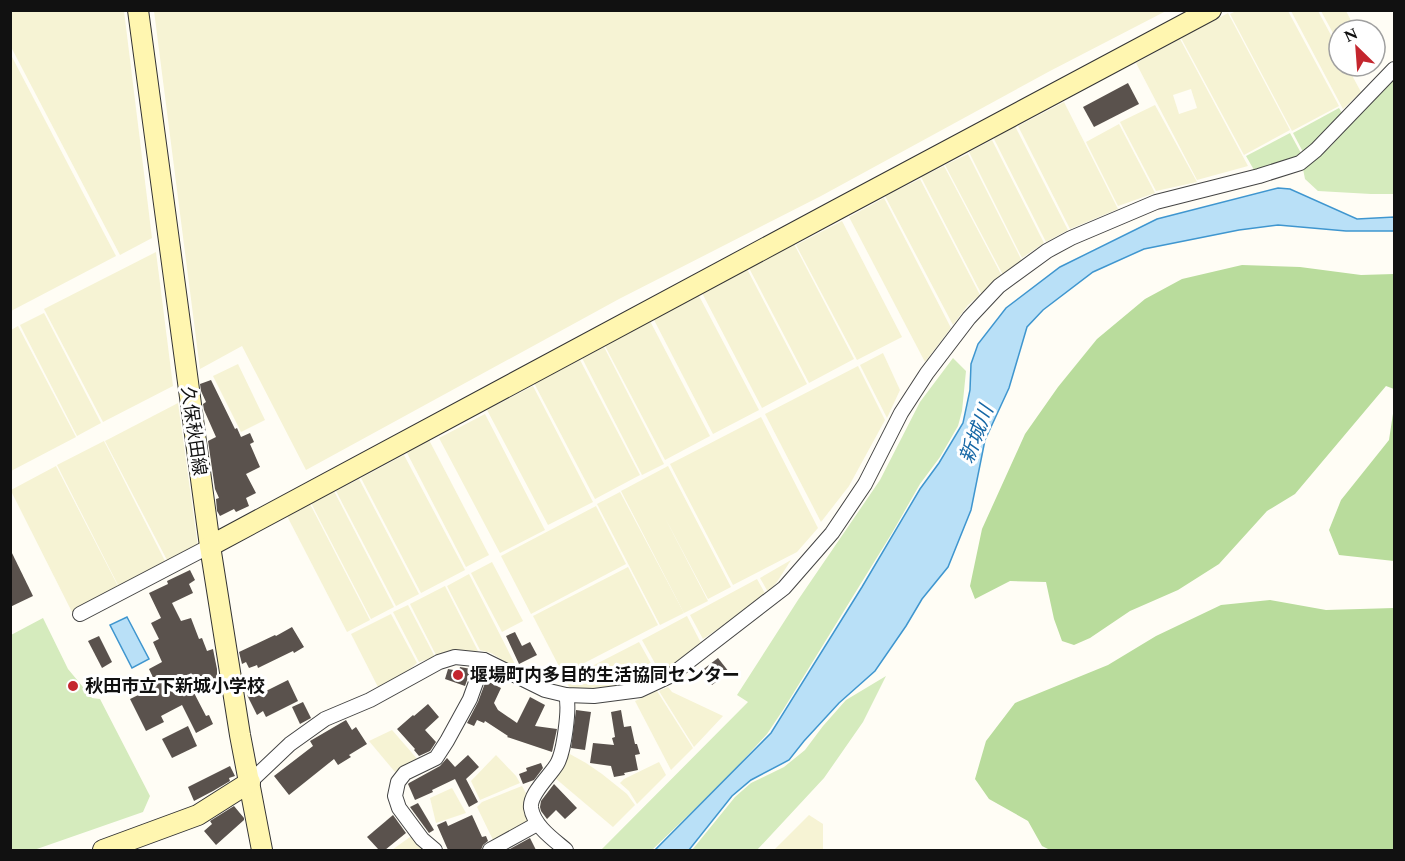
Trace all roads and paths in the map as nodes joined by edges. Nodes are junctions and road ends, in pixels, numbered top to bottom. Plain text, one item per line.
1 (138, 10) edge
2 (1211, 10) edge
3 (1395, 69) edge
4 (210, 546) junction
5 (80, 614) dead end
6 (484, 660) junction
7 (566, 695) junction
8 (250, 782) junction
9 (537, 824) junction
10 (103, 850) edge
11 (262, 850) edge
12 (435, 850) edge
13 (490, 850) edge
14 (566, 850) edge

1 - 4 street, 久保秋田線
2 - 4 street
3 - 7 street
4 - 5 street
4 - 8 street, 久保秋田線
6 - 7 street
6 - 8 street
6 - 12 street
7 - 9 street
8 - 10 street
8 - 11 street, 久保秋田線
9 - 13 street
9 - 14 street

